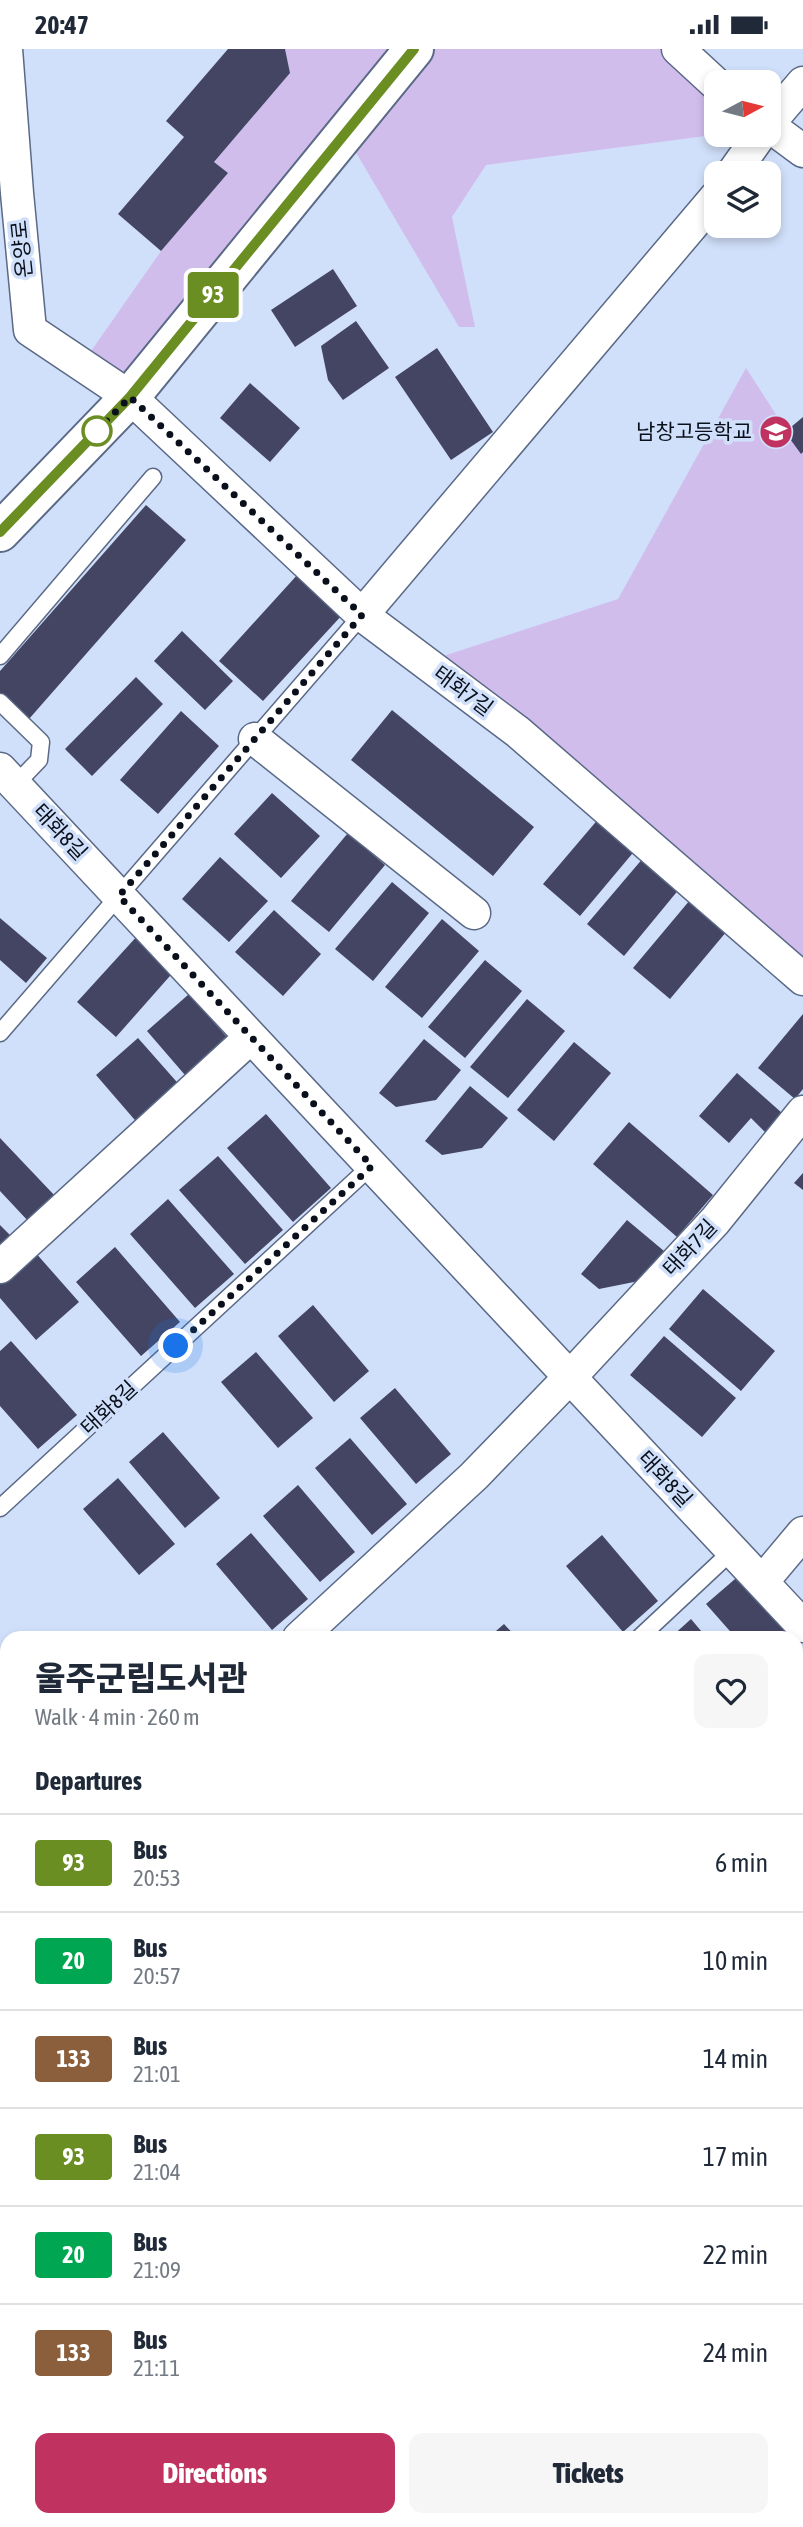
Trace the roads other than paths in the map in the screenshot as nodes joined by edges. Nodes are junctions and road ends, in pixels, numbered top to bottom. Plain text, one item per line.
1 (6, 49) edge
2 (414, 49) edge
3 (678, 49) edge
4 (704, 73) edge
5 (803, 83) edge
6 (781, 109) edge
7 (781, 134) edge
8 (803, 151) edge
9 (704, 211) edge
10 (11, 239) edge
11 (130, 397) junction
12 (153, 477) dead end
13 (0, 532) edge
14 (362, 615) junction
15 (0, 656) edge
16 (0, 702) edge
17 (255, 739) junction
18 (8, 777) edge
19 (119, 896) junction
20 (474, 913) dead end
21 (803, 979) edge
22 (0, 1033) edge
23 (251, 1037) junction
24 (803, 1112) edge
25 (372, 1166) junction
26 (0, 1267) edge
27 (570, 1377) junction
28 (0, 1508) edge
29 (803, 1533) edge
30 (732, 1551) junction
31 (762, 1582) junction
32 (803, 1626) edge
33 (307, 1631) edge
34 (646, 1631) edge

1 - 10 street, 온양로
2 - 11 main road
3 - 4 street
5 - 6 street
7 - 8 street
9 - 14 street
10 - 11 street, 온양로
11 - 13 main road
11 - 14 street, 태화7길
12 - 15 lane
14 - 17 lane
14 - 21 street, 태화7길
16 - 18 lane
17 - 19 lane
17 - 20 street
18 - 19 street, 태화8길
19 - 22 lane
19 - 23 street, 태화8길
23 - 25 street, 태화8길
23 - 26 street
24 - 27 street, 태화7길
25 - 27 street, 태화8길
25 - 28 lane, 태화8길
27 - 30 street, 태화8길
27 - 33 street
29 - 31 street
30 - 31 street, 태화8길
30 - 34 lane
31 - 32 street, 태화8길

